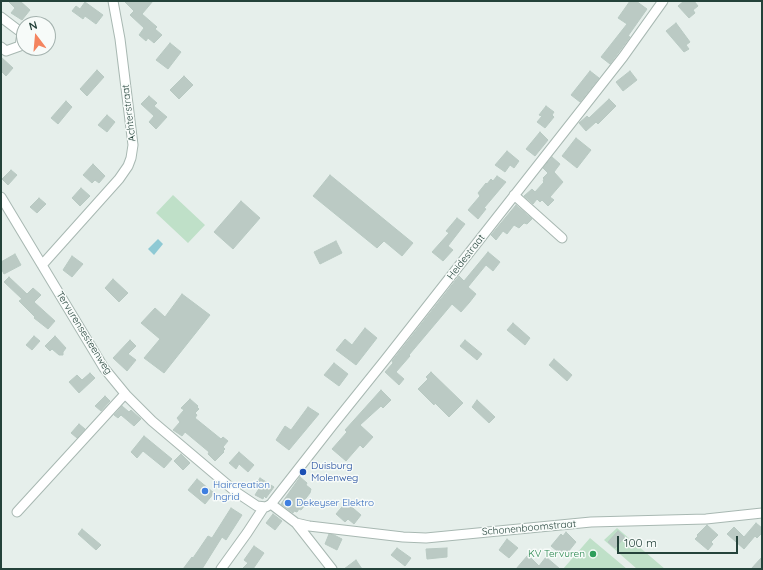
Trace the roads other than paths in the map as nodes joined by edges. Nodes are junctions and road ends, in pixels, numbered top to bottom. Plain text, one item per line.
1 (113, 1) edge
2 (663, 1) edge
3 (1, 17) edge
4 (1, 47) edge
5 (514, 195) junction
6 (1, 197) edge
7 (562, 238) dead end
8 (42, 265) junction
9 (125, 394) junction
10 (267, 506) junction
11 (17, 512) dead end
12 (762, 513) edge
13 (296, 523) junction
14 (221, 569) edge
15 (332, 569) edge

1 - 8 street, Achterstraat
2 - 5 street, Heidestraat
3 - 4 street
5 - 7 street
5 - 10 street, Heidestraat
6 - 8 street, Tervurensesteenweg
8 - 9 street, Tervurensesteenweg
9 - 10 street, Tervurensesteenweg
9 - 11 street
10 - 13 street, Tervurensesteenweg
10 - 14 street, Heidestraat
12 - 13 street, Schonenboomstraat
13 - 15 street

